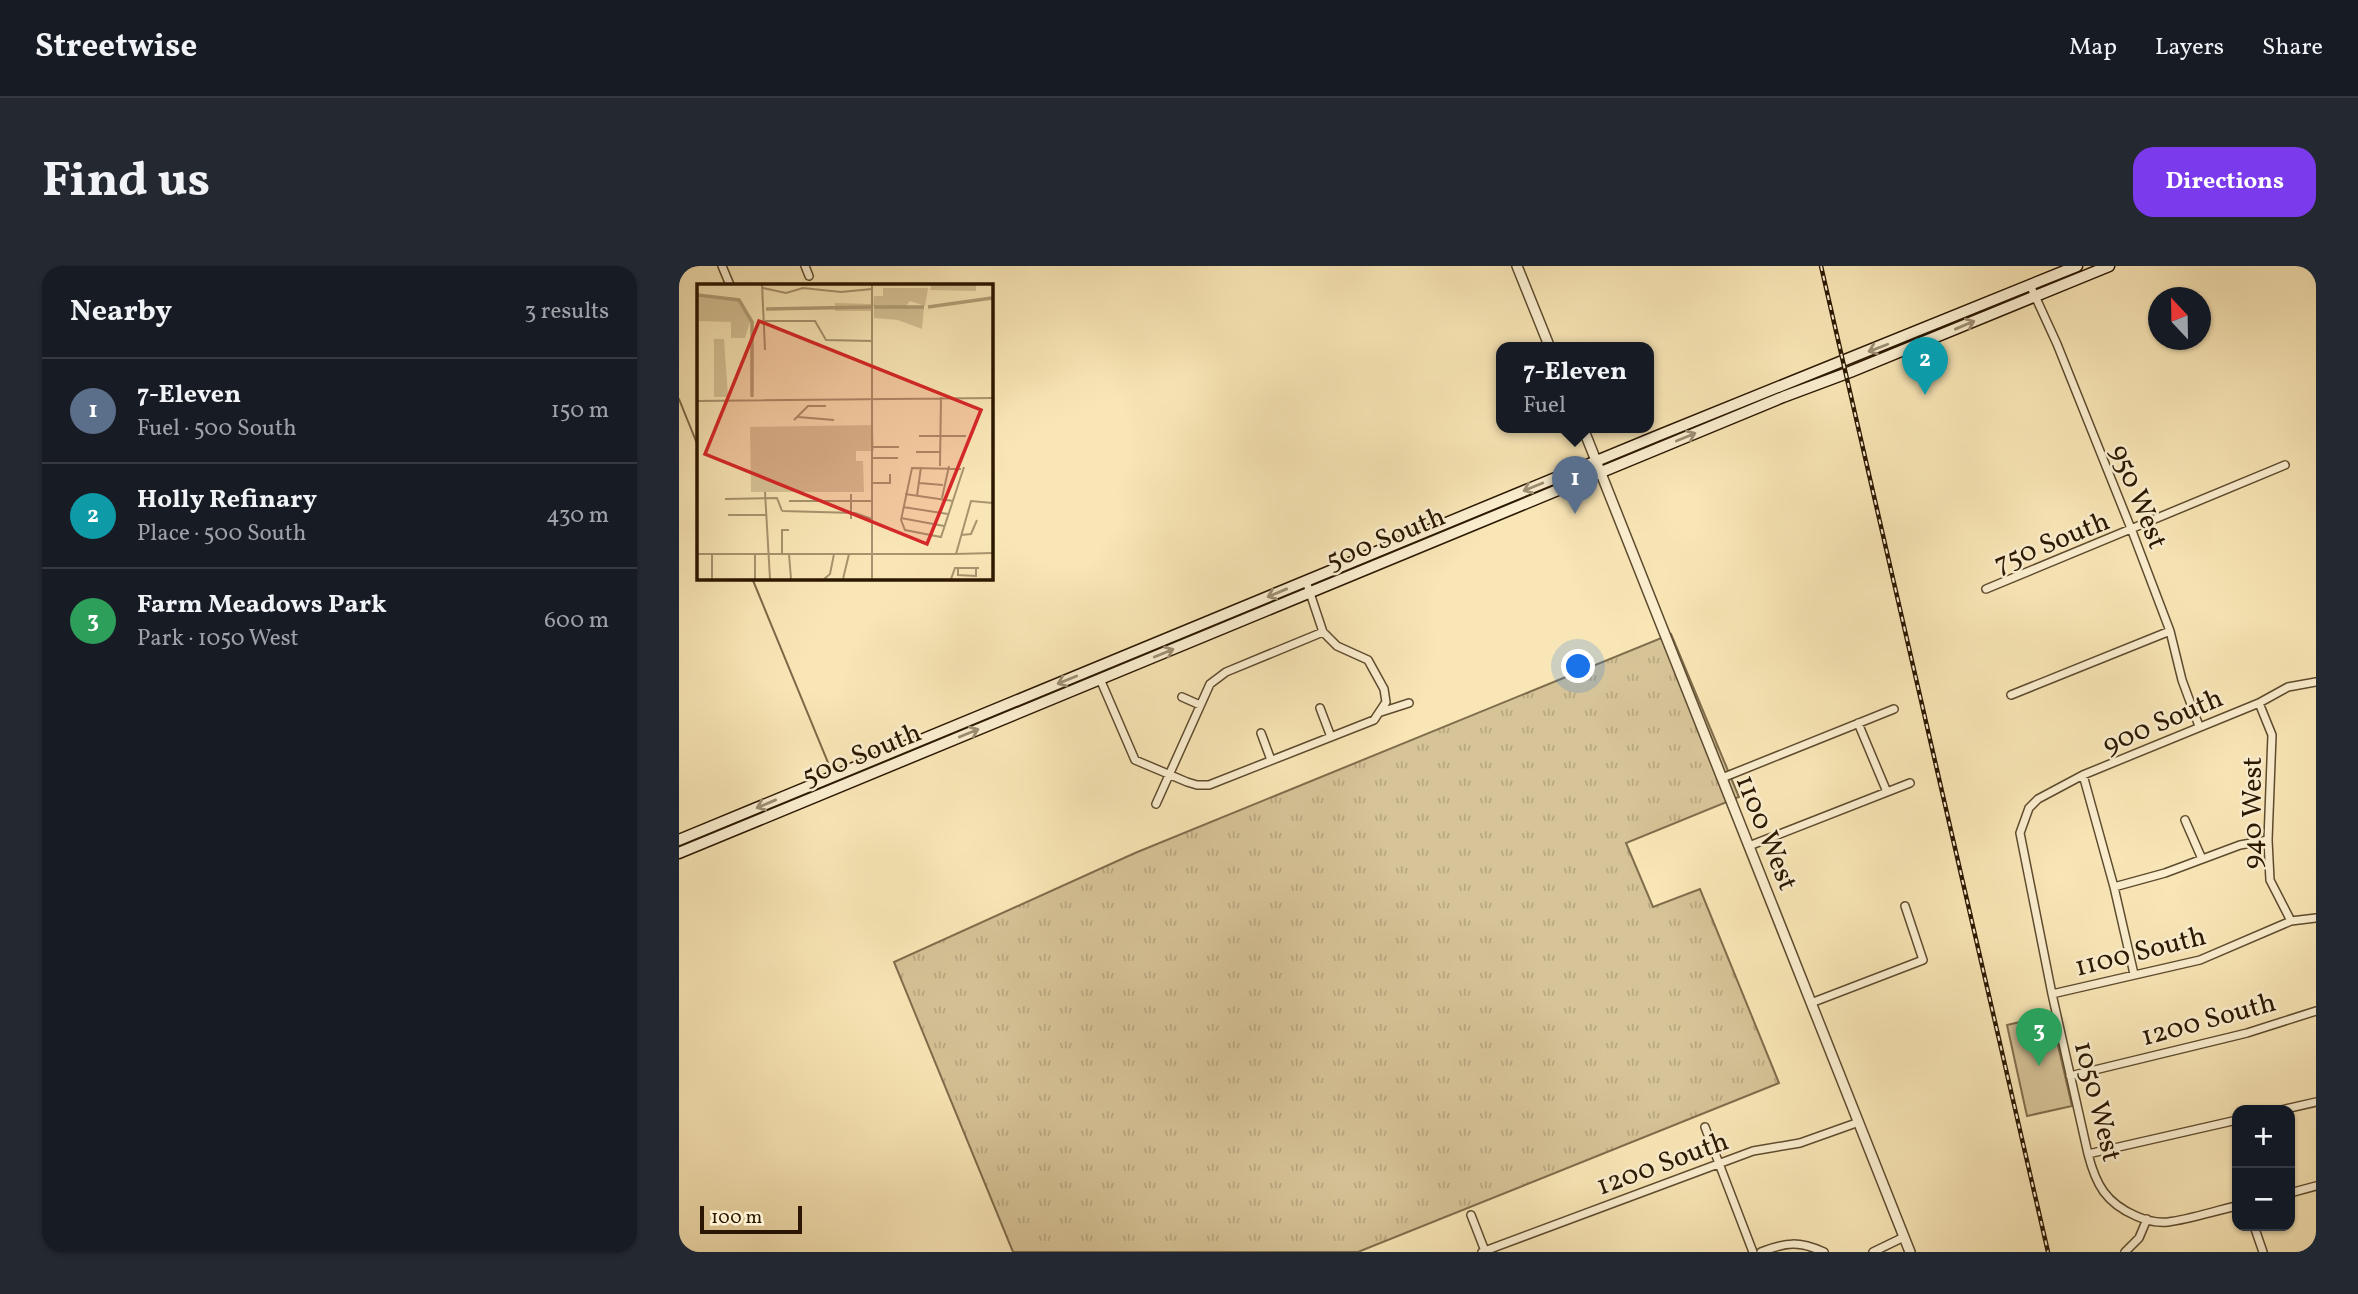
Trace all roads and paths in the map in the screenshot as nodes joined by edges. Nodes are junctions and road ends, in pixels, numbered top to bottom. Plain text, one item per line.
1 (722, 266) edge
2 (805, 266) edge
3 (1517, 266) edge
4 (2077, 266) edge
5 (2109, 266) edge
6 (809, 276) dead end
7 (730, 284) edge
8 (2030, 285) junction
9 (2035, 296) junction
10 (1548, 342) edge
11 (1585, 433) edge
12 (1596, 461) junction
13 (2285, 465) dead end
14 (1600, 473) junction
15 (2131, 531) junction
16 (1306, 580) junction
17 (1986, 589) dead end
18 (1310, 592) junction
19 (2169, 631) junction
20 (1323, 632) junction
21 (1100, 679) junction
22 (2316, 682) edge
23 (2011, 695) dead end
24 (1182, 697) dead end
25 (1409, 703) dead end
26 (2259, 703) junction
27 (1200, 705) junction
28 (1320, 708) dead end
29 (1893, 709) dead end
30 (1381, 712) junction
31 (1858, 723) junction
32 (2199, 726) junction
33 (1261, 733) dead end
34 (1331, 737) junction
35 (1271, 760) junction
36 (1170, 775) junction
37 (2083, 775) junction
38 (1722, 778) junction
39 (1910, 783) dead end
40 (1887, 792) junction
41 (1156, 804) dead end
42 (2029, 808) joint
43 (2185, 820) dead end
44 (679, 840) edge
45 (2268, 840) junction
46 (1749, 846) junction
47 (679, 853) edge
48 (2202, 859) junction
49 (2114, 887) junction
50 (1905, 906) dead end
51 (2316, 918) edge
52 (2291, 921) junction
53 (2134, 974) junction
54 (2052, 994) junction
55 (1811, 1003) junction
56 (2316, 1011) edge
57 (2070, 1076) junction
58 (2316, 1102) edge
59 (2295, 1107) edge
60 (2232, 1121) edge
61 (1859, 1122) junction
62 (1706, 1127) dead end
63 (2088, 1154) junction
64 (1720, 1163) junction
65 (2316, 1186) edge
66 (2295, 1192) edge
67 (2232, 1207) edge
68 (1471, 1215) dead end
69 (2145, 1219) junction
70 (2256, 1231) edge
71 (1904, 1237) junction
72 (1484, 1251) edge
73 (1753, 1252) edge
74 (1761, 1252) edge
75 (1824, 1252) edge
76 (1873, 1252) edge
77 (1910, 1252) edge
78 (2125, 1252) edge
79 (2263, 1252) edge

1 - 7 street
2 - 6 street
3 - 10 street
4 - 8 main road, 500 South
5 - 9 main road, 500 South
8 - 9 street, 950 West
8 -> 12 main road, 500 South
14 -> 9 main road, 500 South
9 - 15 street, 950 West
11 - 12 street, 1100 West
12 - 14 street, 1100 West
12 -> 16 main road, 500 South
13 - 15 street, 750 South
14 - 18 main road, 500 South
14 - 38 street, 1100 West
15 - 17 street, 750 South
15 - 19 street, 950 West
16 - 18 street
16 -> 44 main road, 500 South
18 - 20 street
21 -> 18 main road, 500 South
19 - 23 street
19 - 32 street, 950 West
20 - 27 street
20 - 30 street
21 - 36 street
47 -> 21 main road, 500 South
22 - 26 street, 900 South
24 - 27 street
25 - 30 street
26 - 32 street, 900 South
26 - 45 street, 940 West
27 - 36 street
28 - 34 street
29 - 31 street
30 - 34 street
31 - 38 street
31 - 40 street
32 - 37 street, 900 South
33 - 35 street
34 - 35 street
35 - 36 street
36 - 41 street
37 - 42 street, 900 South
37 - 49 street
38 - 46 street, 1100 West
39 - 40 street
40 - 46 street
42 - 54 street, 1050 West
43 - 48 street
45 - 48 street
45 - 52 street, 940 West
46 - 55 street, 1100 West
48 - 49 street
49 - 53 street
50 - 55 street
51 - 52 street, 1100 South
52 - 53 street, 1100 South
53 - 54 street, 1100 South
54 - 57 street, 1050 West
55 - 61 street, 1100 West
56 - 57 street, 1200 South
57 - 63 street, 1050 West
58 - 59 street
60 - 63 street
61 - 64 street, 1200 South
61 - 71 street, 1100 West
62 - 64 street
63 - 69 street, 1050 West
64 - 72 street, 1200 South
64 - 73 street
65 - 66 street
67 - 69 street
68 - 72 street
69 - 78 street
70 - 79 street
71 - 76 street
71 - 77 street, 1100 West
74 - 75 street

